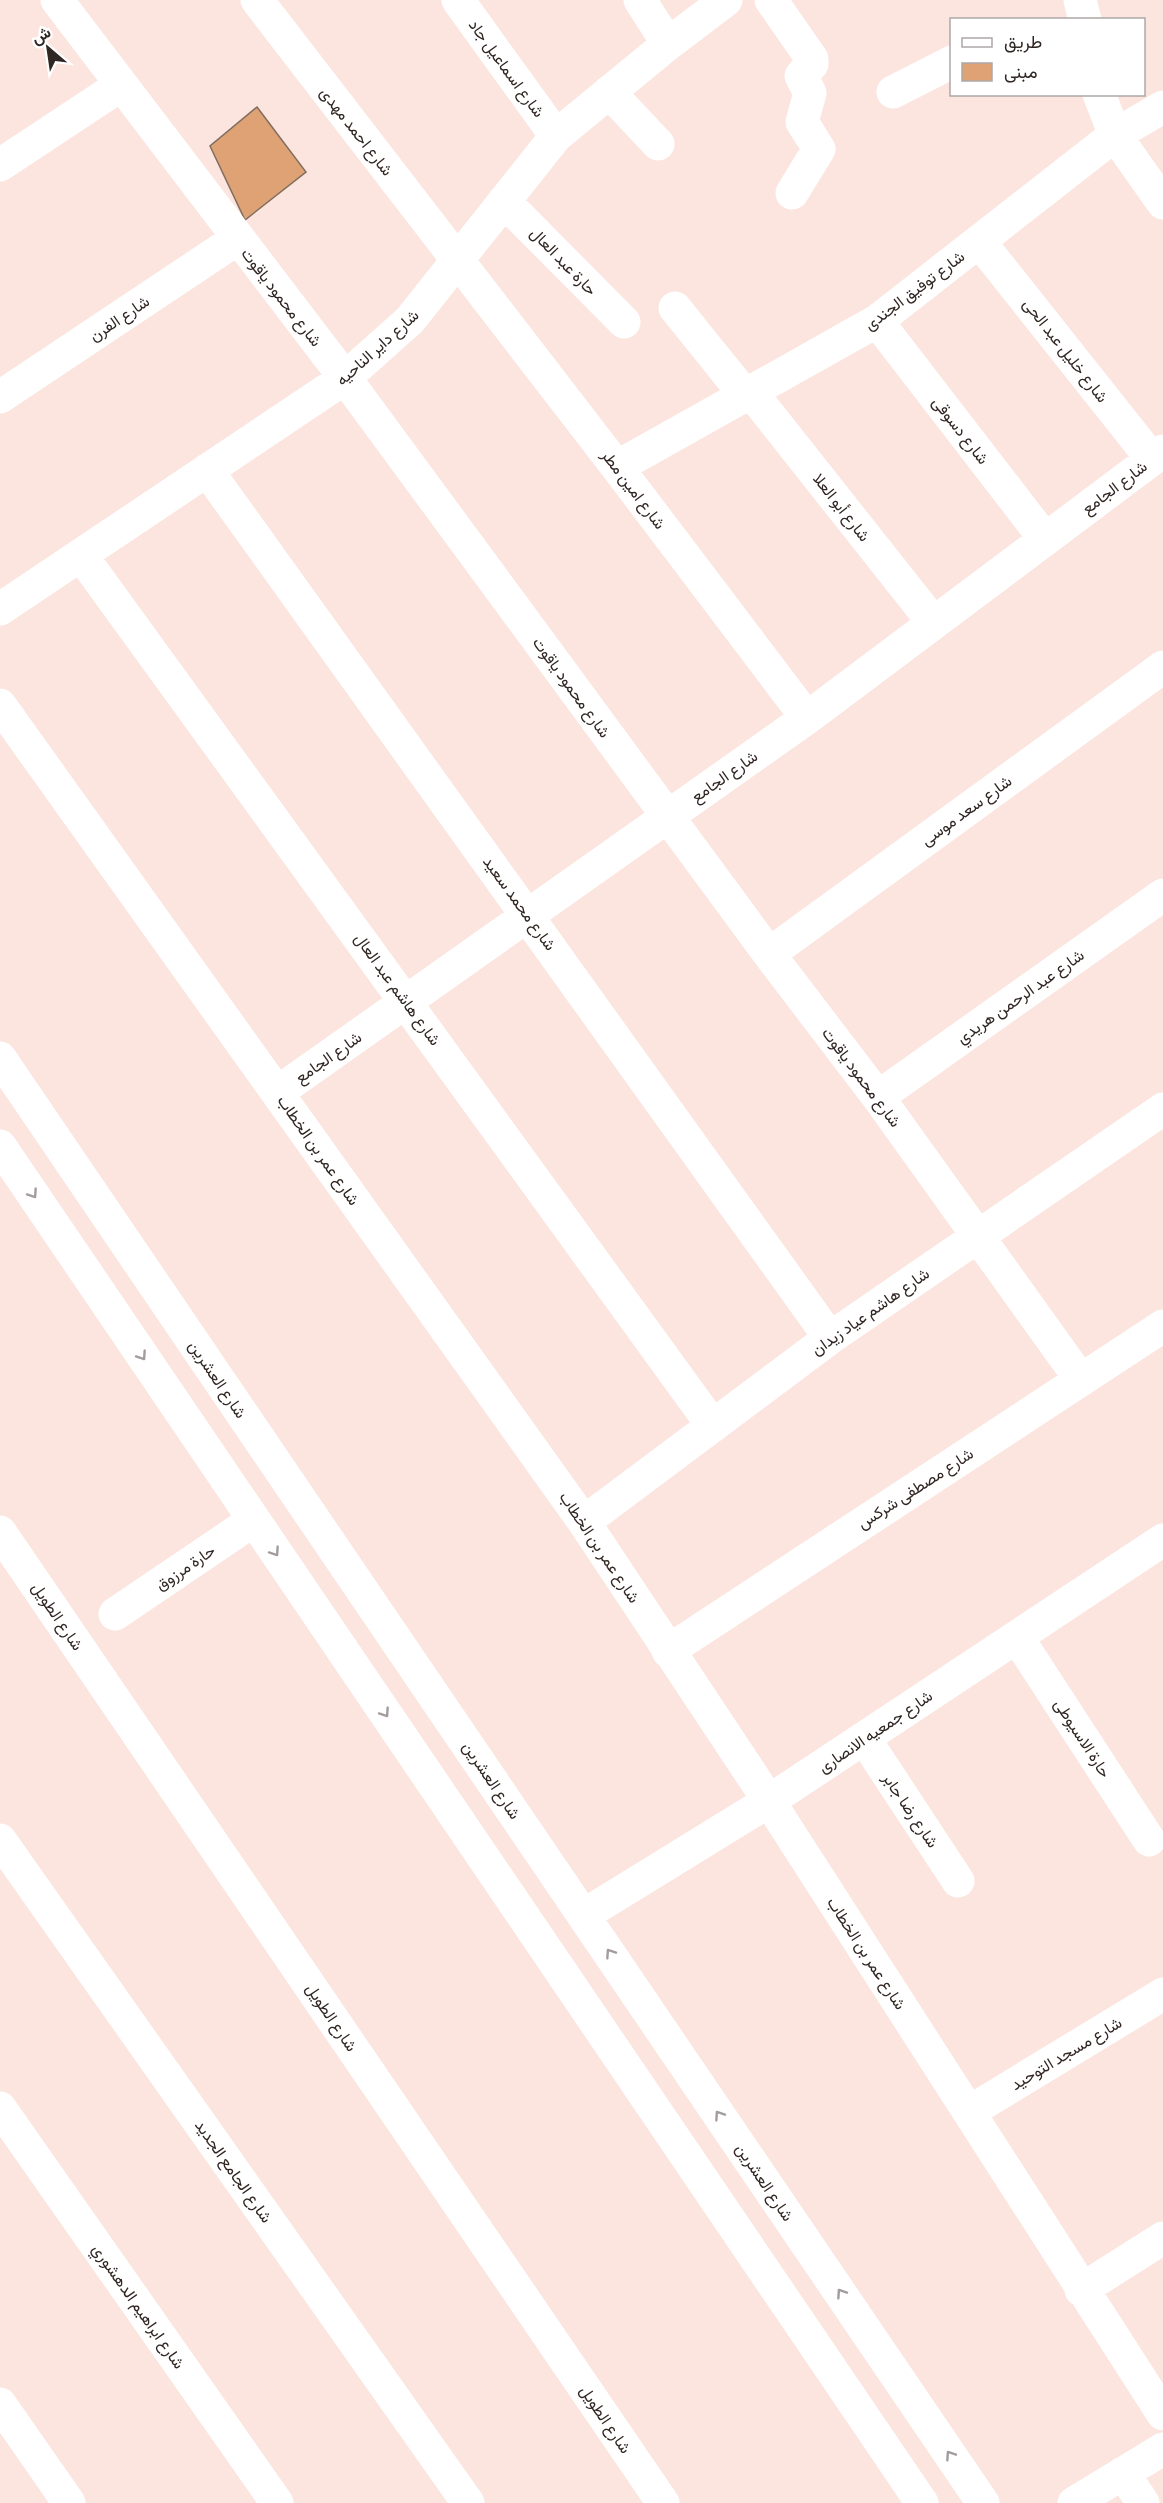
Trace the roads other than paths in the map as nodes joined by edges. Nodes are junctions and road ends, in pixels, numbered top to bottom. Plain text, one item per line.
1 (57, 0) edge
2 (257, 0) edge
3 (458, 0) edge
4 (640, 0) edge
5 (726, 0) edge
6 (771, 0) edge
7 (1080, 0) edge
8 (1084, 18) edge
9 (668, 44) junction
10 (950, 63) edge
11 (121, 85) junction
12 (609, 92) junction
13 (893, 92) dead end
14 (1100, 96) edge
15 (1163, 107) edge
16 (1115, 135) junction
17 (556, 136) junction
18 (658, 144) dead end
19 (0, 165) edge
20 (792, 194) dead end
21 (504, 201) junction
22 (1163, 203) edge
23 (237, 239) junction
24 (979, 241) junction
25 (458, 262) junction
26 (675, 308) dead end
27 (877, 321) junction
28 (624, 322) dead end
29 (345, 378) junction
30 (748, 394) junction
31 (0, 397) edge
32 (1158, 455) edge
33 (617, 467) junction
34 (207, 470) junction
35 (1045, 539) junction
36 (81, 555) junction
37 (0, 609) edge
38 (933, 622) junction
39 (1163, 667) edge
40 (0, 705) edge
41 (807, 718) junction
42 (667, 817) junction
43 (1163, 895) edge
44 (528, 915) junction
45 (769, 954) junction
46 (407, 1001) junction
47 (0, 1058) edge
48 (278, 1092) junction
49 (878, 1096) junction
50 (1163, 1109) edge
51 (0, 1146) edge
52 (977, 1235) junction
53 (1163, 1326) edge
54 (830, 1338) junction
55 (1081, 1380) junction
56 (713, 1426) junction
57 (254, 1520) junction
58 (584, 1522) junction
59 (0, 1532) edge
60 (1163, 1540) edge
61 (115, 1614) dead end
62 (1017, 1637) junction
63 (668, 1651) junction
64 (864, 1738) junction
65 (769, 1801) junction
66 (0, 1840) edge
67 (1149, 1840) dead end
68 (958, 1881) dead end
69 (584, 1915) junction
70 (1163, 1994) edge
71 (0, 2108) edge
72 (969, 2112) junction
73 (1163, 2238) edge
74 (1081, 2290) junction
75 (1152, 2376) edge
76 (0, 2404) edge
77 (1163, 2414) edge
78 (1163, 2449) edge
79 (1123, 2473) junction
80 (69, 2503) edge
81 (278, 2503) edge
82 (468, 2503) edge
83 (663, 2503) edge
84 (922, 2503) edge
85 (983, 2503) edge
86 (1074, 2503) edge
87 (1143, 2503) edge

1 - 11 street, شارع محمود ياقوت
2 - 25 street, شارع احمد مهدى
3 - 17 street, شارع اسماعيل جاد
4 - 9 street
5 - 9 street, شارع داير الناحيه
6 - 20 street
7 - 8 street
9 - 12 street, شارع داير الناحيه
10 - 13 street
11 - 19 street
11 - 23 street, شارع محمود ياقوت
12 - 17 street, شارع داير الناحيه
12 - 18 street
14 - 16 street
15 - 16 street, شارع توفيق الجندى
16 - 22 street
16 - 24 street, شارع توفيق الجندى
17 - 21 street, شارع داير الناحيه
21 - 25 street, شارع داير الناحيه
21 - 28 street, حارة عبد العال
23 - 29 street, شارع محمود ياقوت
23 - 31 street, شارع الفرن
24 - 27 street, شارع توفيق الجندى
24 - 32 street, شارع خليل عبد الحى
25 - 29 street, شارع داير الناحيه
25 - 33 street, شارع امين مطر
26 - 30 street, شارع أبو العلا
27 - 30 street, شارع توفيق الجندى
27 - 35 street, شارع دسوقى
29 - 34 street, شارع داير الناحيه
29 - 42 street, شارع محمود ياقوت
30 - 33 street, شارع توفيق الجندى
30 - 38 street, شارع أبو العلا
32 - 35 street, شارع الجامع
33 - 41 street, شارع امين مطر
34 - 36 street, شارع داير الناحيه
34 - 44 street, شارع محمد سعيد
35 - 38 street, شارع الجامع
36 - 37 street, شارع داير الناحيه
36 - 46 street, شارع هاشم عبد العال
38 - 41 street, شارع الجامع
39 - 45 street, شارع سعد موسى
40 - 48 street, شارع عمر بن الخطاب
41 - 42 street, شارع الجامع
42 - 44 street, شارع الجامع
42 - 45 street, شارع محمود ياقوت
43 - 49 street, شارع عبد الرحمن هريدي
44 - 46 street, شارع الجامع
44 - 54 street, شارع محمد سعيد
45 - 49 street, شارع محمود ياقوت
46 - 48 street, شارع الجامع
46 - 56 street, شارع هاشم عبد العال
47 - 69 street, شارع العشرين
48 - 58 street, شارع عمر بن الخطاب
49 - 52 street, شارع محمود ياقوت
50 - 52 street, شارع هاشم عياد زيدان
51 -> 57 street
52 - 54 street, شارع هاشم عياد زيدان
52 - 55 street, شارع محمود ياقوت
53 - 55 street, شارع مصطفى شركس
54 - 56 street, شارع هاشم عياد زيدان
55 - 63 street, شارع مصطفى شركس
56 - 58 street, شارع هاشم عياد زيدان
57 - 61 street, حارة مرزوق
57 -> 84 street
58 - 63 street, شارع عمر بن الخطاب
59 - 83 street, شارع الطويل
60 - 62 street, شارع جمعيه الانصارى
62 - 64 street, شارع جمعيه الانصارى
62 - 67 street, حارة الاسيوطى
63 - 65 street, شارع عمر بن الخطاب
64 - 65 street, شارع جمعيه الانصارى
64 - 68 street, شارع رضا جابر
65 - 69 street, شارع جمعيه الانصارى
65 - 72 street, شارع عمر بن الخطاب
66 - 82 street, شارع الجامع الجديد
85 -> 69 street, شارع العشرين
70 - 72 street, شارع مسجد التوحيد
71 - 81 street, شارع ابراهيم الدهشوري
72 - 74 street, شارع عمر بن الخطاب
73 - 74 street
74 - 75 street, شارع عمر بن الخطاب
75 - 77 street, شارع عمر بن الخطاب
76 - 80 street
78 - 79 street
79 - 86 street
79 - 87 street

